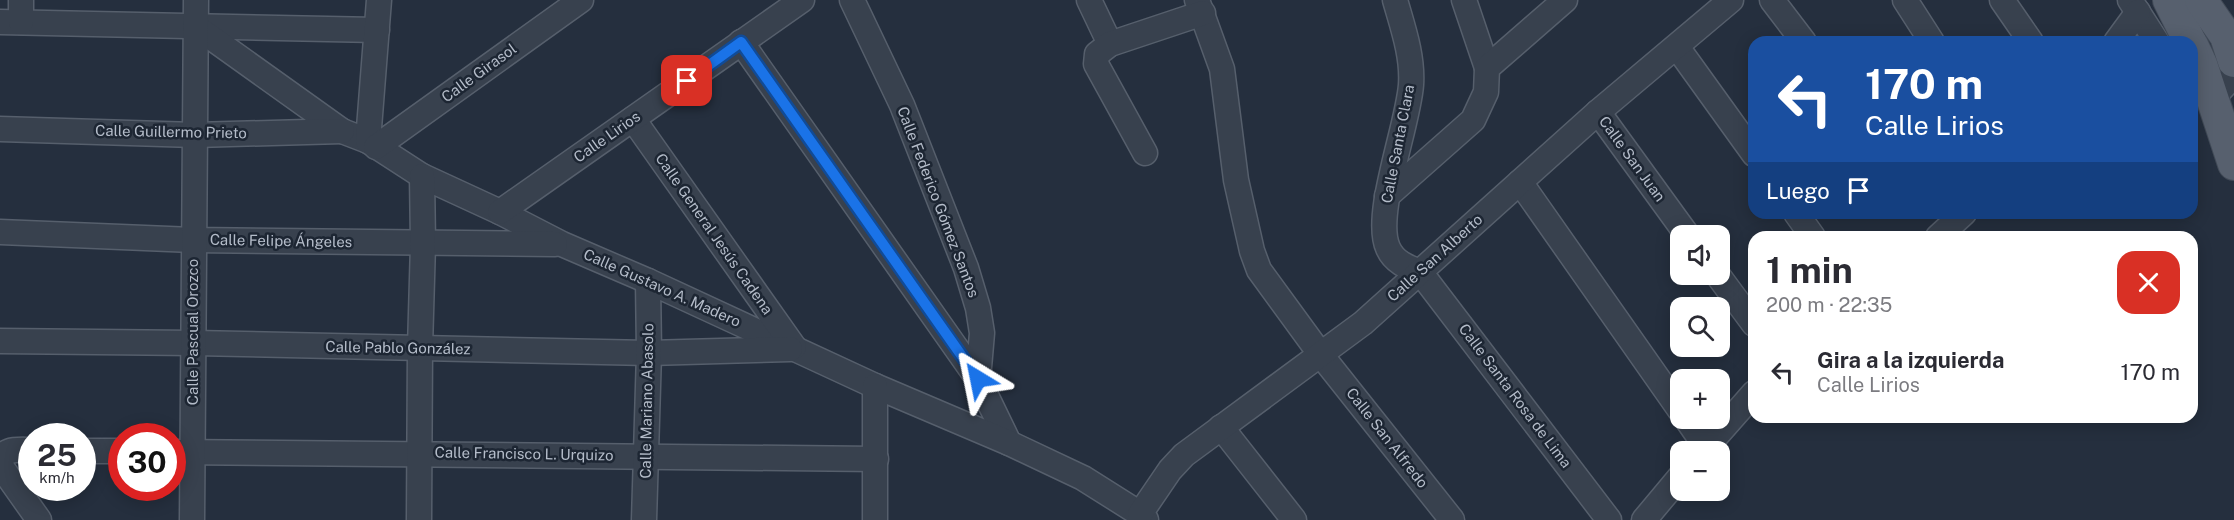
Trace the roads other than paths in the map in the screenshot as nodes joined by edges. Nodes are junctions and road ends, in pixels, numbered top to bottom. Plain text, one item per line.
1 (196, 0) edge
2 (379, 0) edge
3 (581, 0) edge
4 (802, 0) edge
5 (852, 0) edge
6 (1089, 0) edge
7 (1395, 0) edge
8 (1464, 0) edge
9 (1565, 0) edge
10 (1731, 0) edge
11 (1772, 0) edge
12 (1905, 0) edge
13 (2002, 0) edge
14 (2169, 0) edge
15 (2201, 0) edge
16 (1200, 6) edge
17 (2134, 6) edge
18 (14, 15) edge
19 (195, 26) junction
20 (377, 30) junction
21 (1799, 36) edge
22 (1928, 36) edge
23 (2027, 36) edge
24 (2119, 36) edge
25 (2153, 36) edge
26 (2187, 36) edge
27 (2231, 41) edge
28 (741, 42) junction
29 (1110, 44) junction
30 (1677, 47) junction
31 (2198, 49) edge
32 (2198, 61) edge
33 (1488, 68) junction
34 (2234, 75) edge
35 (2212, 99) junction
36 (1598, 112) junction
37 (633, 119) junction
38 (0, 129) edge
39 (342, 131) junction
40 (195, 135) junction
41 (372, 144) junction
42 (1748, 146) edge
43 (1145, 153) dead end
44 (2234, 164) edge
45 (422, 176) junction
46 (1520, 182) junction
47 (1387, 196) junction
48 (500, 212) junction
49 (1953, 219) edge
50 (1680, 225) edge
51 (1939, 227) edge
52 (0, 232) edge
53 (194, 240) junction
54 (423, 244) junction
55 (561, 244) junction
56 (1420, 272) junction
57 (648, 281) junction
58 (1725, 285) edge
59 (1748, 316) edge
60 (0, 341) edge
61 (194, 343) junction
62 (420, 348) junction
63 (795, 348) junction
64 (649, 353) junction
65 (1321, 355) junction
66 (978, 379) junction
67 (875, 386) junction
68 (1670, 396) edge
69 (1748, 400) edge
70 (185, 423) edge
71 (1221, 427) junction
72 (1711, 441) edge
73 (1010, 443) junction
74 (18, 450) edge
75 (186, 452) edge
76 (421, 453) junction
77 (645, 456) junction
78 (876, 459) junction
79 (186, 479) edge
80 (1670, 489) edge
81 (18, 492) edge
82 (25, 501) edge
83 (1143, 517) edge
84 (39, 520) edge
85 (192, 520) edge
86 (419, 520) edge
87 (644, 520) edge
88 (875, 520) edge
89 (1294, 520) edge
90 (1452, 520) edge
91 (1609, 520) edge
92 (1644, 520) edge

1 - 19 street, Calle Pascual Orozco
2 - 20 street
3 - 41 street, Calle Girasol
4 - 28 street, Calle Lirios
5 - 66 street, Calle Federico Gómez Santos
6 - 29 street
7 - 47 street, Calle Santa Clara
8 - 33 street
9 - 33 street
10 - 30 street, Calle San Alberto
11 - 21 street
12 - 22 street
13 - 23 street
14 - 26 main road
15 - 27 main road
16 - 29 street
16 - 65 street, Calle San Alfredo
17 - 24 street
17 - 25 street
18 - 19 street
19 - 20 street
19 - 39 street, Calle Gustavo A. Madero
19 - 40 street, Calle Pascual Orozco
20 - 41 street
27 - 31 street
28 - 37 street, Calle Lirios
28 - 66 street
29 - 43 street
30 - 36 street, Calle San Alberto
30 - 42 street
32 - 35 main road
33 - 47 street
34 - 35 street
35 - 44 main road
36 - 46 street, Calle San Alberto
36 - 50 street, Calle San Juan
37 - 48 street, Calle Lirios
37 - 63 street, Calle General Jesús Cadena
38 - 40 street, Calle Guillermo Prieto
39 - 40 street, Calle Guillermo Prieto
39 - 41 street, Calle Gustavo A. Madero
40 - 53 street, Calle Pascual Orozco
41 - 45 street, Calle Gustavo A. Madero
45 - 48 street, Calle Gustavo A. Madero
45 - 54 street
46 - 56 street, Calle San Alberto
46 - 68 street
47 - 56 street, Calle Santa Clara
48 - 55 street, Calle Gustavo A. Madero
49 - 51 street
52 - 53 street, Calle Felipe Ángeles
53 - 54 street, Calle Felipe Ángeles
53 - 61 street, Calle Pascual Orozco
54 - 55 street, Calle Felipe Ángeles
54 - 62 street
55 - 57 street, Calle Gustavo A. Madero
56 - 65 street, Calle San Alberto
56 - 91 street, Calle Santa Rosa de Lima
57 - 63 street, Calle Gustavo A. Madero
57 - 64 street, Calle Mariano Abasolo
58 - 59 street
60 - 61 street, Calle Pablo González
61 - 62 street, Calle Pablo González
61 - 70 street, Calle Pascual Orozco
62 - 64 street, Calle Pablo González
62 - 76 street
63 - 64 street, Calle Pablo González
63 - 67 street, Calle Gustavo A. Madero
64 - 77 street, Calle Mariano Abasolo
65 - 71 street, Calle San Alberto
65 - 90 street, Calle San Alfredo
66 - 73 street
67 - 73 street, Calle Gustavo A. Madero
67 - 78 street
69 - 72 street
71 - 83 street, Calle San Alberto
71 - 89 street
73 - 83 street, Calle Gustavo A. Madero
74 - 81 street
75 - 76 street, Calle Francisco L. Urquizo
76 - 77 street, Calle Francisco L. Urquizo
76 - 86 street
77 - 78 street, Calle Francisco L. Urquizo
77 - 87 street, Calle Mariano Abasolo
78 - 88 street
79 - 85 street, Calle Pascual Orozco
80 - 92 street
82 - 84 street

